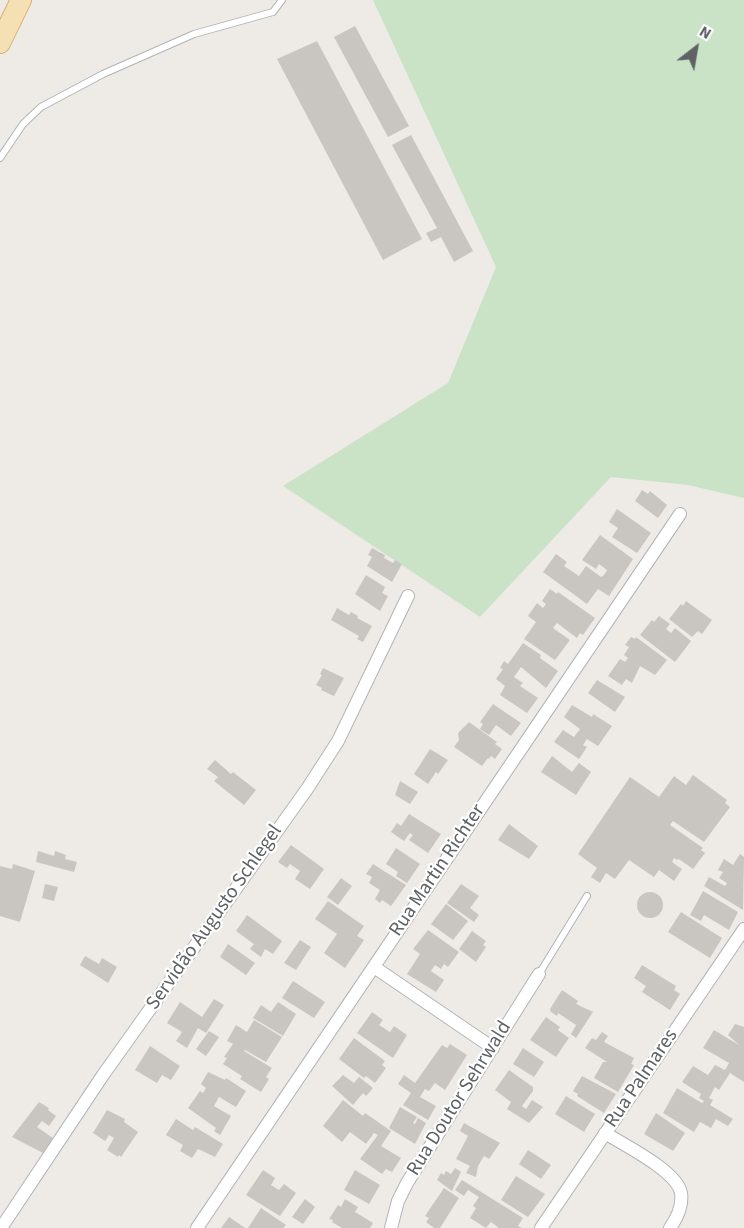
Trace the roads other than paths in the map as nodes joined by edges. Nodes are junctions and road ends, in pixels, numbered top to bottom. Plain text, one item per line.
1 (21, 0) edge
2 (282, 0) edge
3 (0, 43) edge
4 (0, 158) edge
5 (680, 514) dead end
6 (408, 596) dead end
7 (587, 896) dead end
8 (744, 929) edge
9 (374, 967) junction
10 (539, 974) joint
11 (493, 1048) junction
12 (605, 1133) junction
13 (1, 1228) edge
14 (197, 1228) edge
15 (391, 1228) edge
16 (541, 1228) edge
17 (670, 1228) edge

1 - 3 main road
2 - 4 lane
5 - 9 street, Rua Martin Richter
6 - 13 street, Servidão Augusto Schlegel
7 - 10 lane
8 - 12 street, Rua Palmares
9 - 11 street
9 - 14 street, Rua Martin Richter
10 - 11 street, Rua Doutor Sehrwald
11 - 15 street, Rua Doutor Sehrwald
12 - 16 street, Rua Palmares
12 - 17 street

